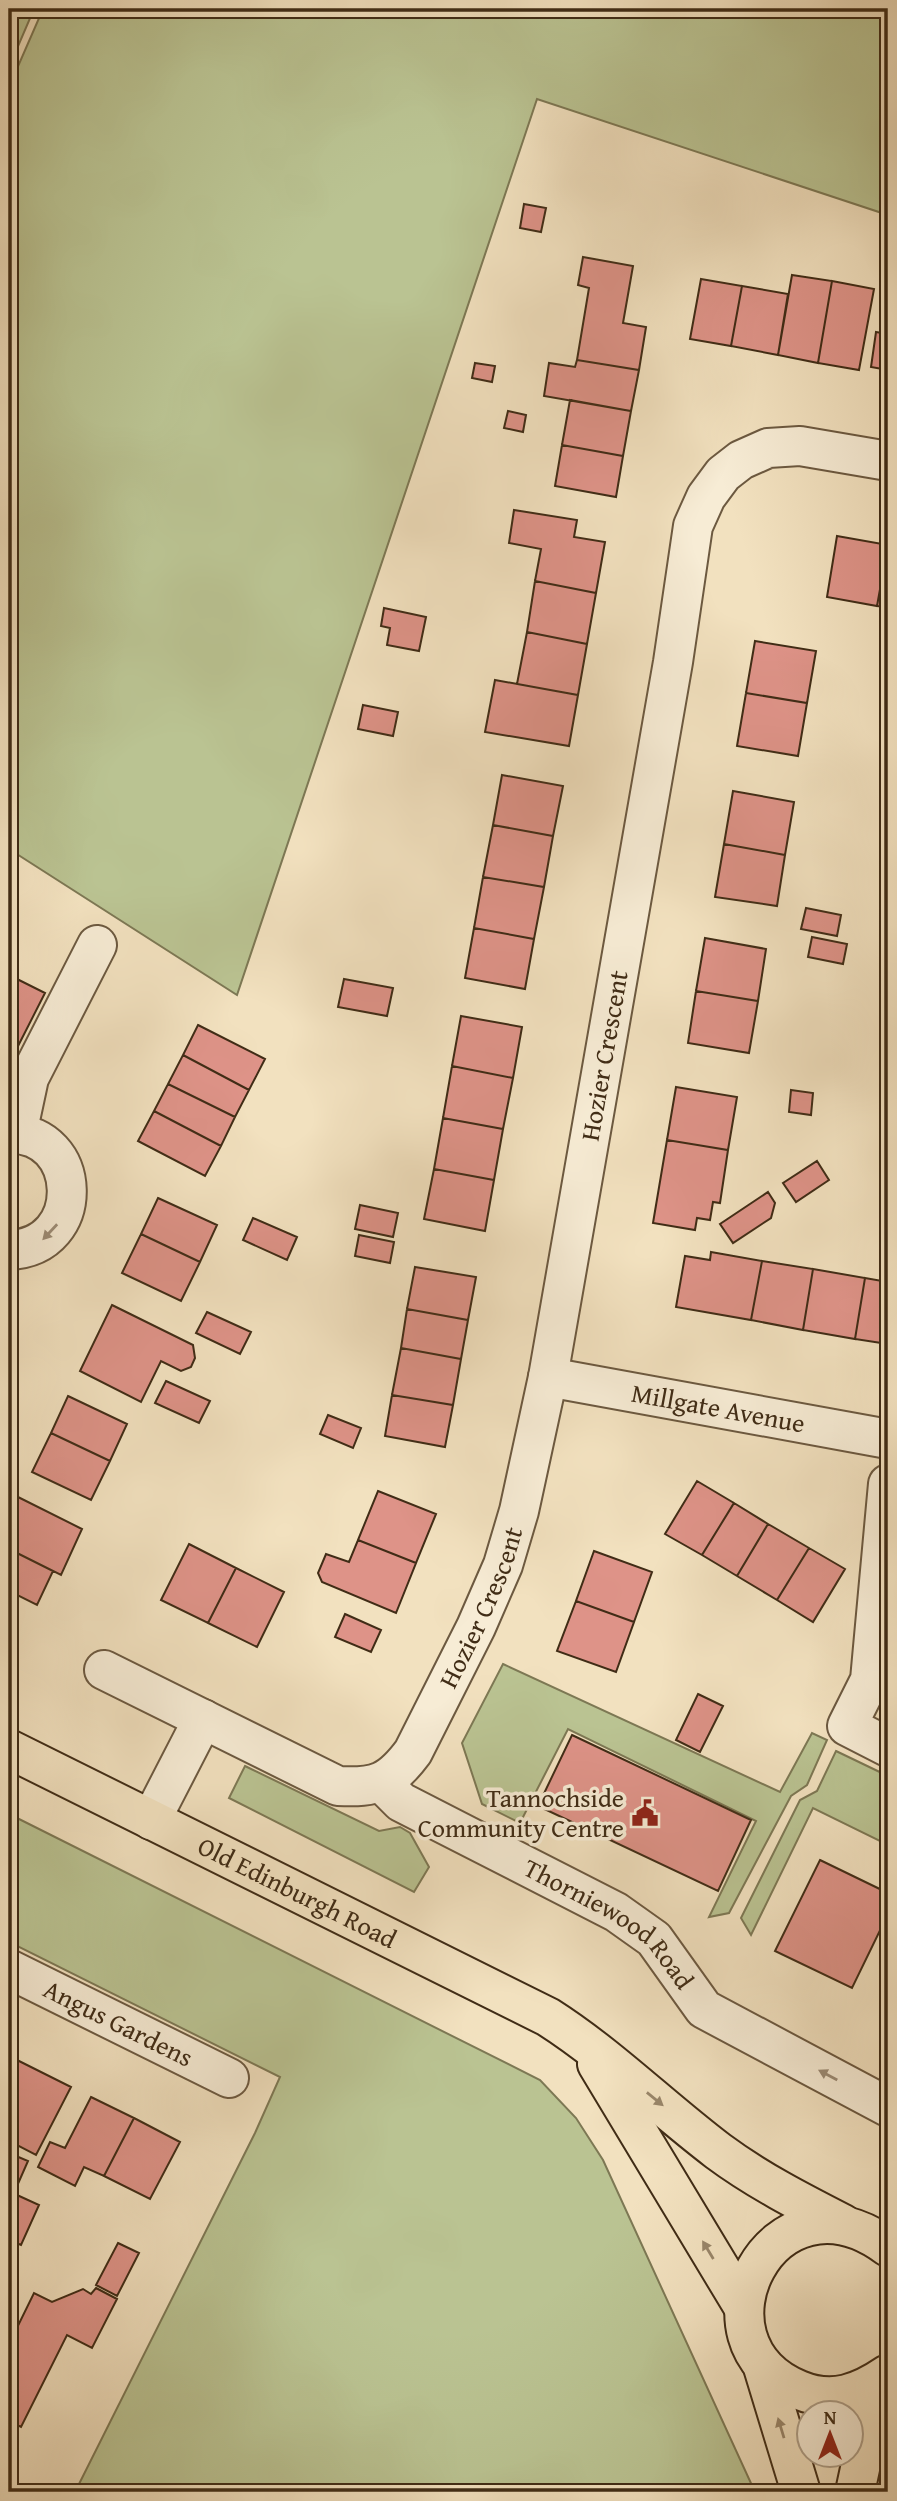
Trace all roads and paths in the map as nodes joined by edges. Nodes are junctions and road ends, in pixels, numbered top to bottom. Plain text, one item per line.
1 (888, 461) edge
2 (97, 945) dead end
3 (13, 1134) edge
4 (9, 1250) edge
5 (548, 1377) junction
6 (888, 1439) edge
7 (888, 1483) edge
8 (104, 1670) dead end
9 (203, 1719) junction
10 (888, 1747) edge
11 (9, 1749) edge
12 (382, 1783) junction
13 (151, 1820) junction
14 (9, 1969) edge
15 (583, 2039) junction
16 (229, 2078) dead end
17 (888, 2107) edge
18 (872, 2234) edge
19 (744, 2308) junction
20 (762, 2364) junction
21 (888, 2375) edge
22 (801, 2492) edge
23 (855, 2492) edge

1 - 5 street, Hozier Crescent
2 - 3 street
3 -> 4 street
5 - 6 street, Millgate Avenue
5 - 12 street, Hozier Crescent
7 - 10 street
8 - 9 street
9 - 12 street
9 - 13 street
11 - 13 main road, Old Edinburgh Road
17 -> 12 street, Thorniewood Road
13 - 15 main road, Old Edinburgh Road
14 - 16 street, Angus Gardens
15 -> 18 main road, Old Edinburgh Road
19 -> 15 main road, Old Edinburgh Road
18 - 19 main road
19 - 20 main road
20 - 21 main road
22 -> 20 main road
21 - 23 main road

